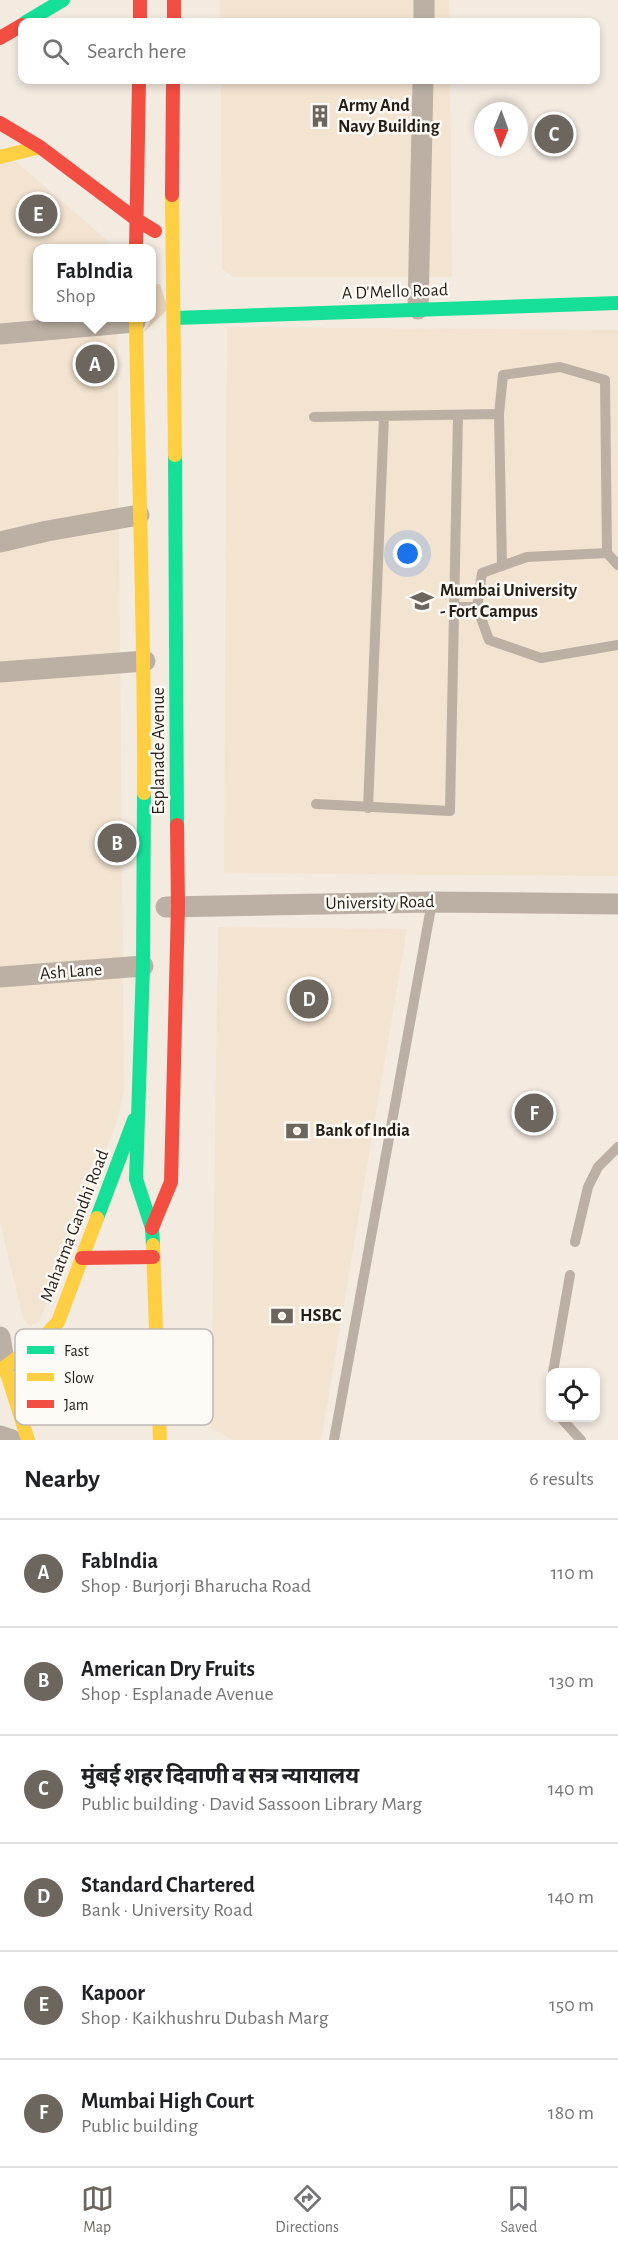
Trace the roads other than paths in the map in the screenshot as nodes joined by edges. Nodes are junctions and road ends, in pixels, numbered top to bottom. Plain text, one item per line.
1 (63, 0) edge
2 (140, 0) edge
3 (174, 0) edge
4 (424, 0) edge
5 (34, 18) edge
6 (140, 18) edge
7 (174, 18) edge
8 (424, 18) edge
9 (18, 28) edge
10 (0, 38) edge
11 (139, 84) edge
12 (173, 84) edge
13 (423, 84) edge
14 (0, 123) edge
15 (40, 147) junction
16 (0, 157) edge
17 (136, 220) junction
18 (171, 240) junction
19 (136, 244) edge
20 (618, 303) edge
21 (418, 309) junction
22 (174, 318) junction
23 (116, 322) edge
24 (135, 322) edge
25 (0, 334) edge
26 (136, 348) junction
27 (499, 414) junction
28 (458, 415) junction
29 (384, 416) junction
30 (314, 417) dead end
31 (139, 515) junction
32 (0, 542) edge
33 (607, 553) junction
34 (618, 565) edge
35 (502, 566) junction
36 (454, 607) junction
37 (477, 608) junction
38 (618, 645) edge
39 (145, 661) junction
40 (0, 672) edge
41 (316, 804) dead end
42 (368, 808) junction
43 (432, 902) junction
44 (618, 904) edge
45 (178, 906) junction
46 (143, 908) junction
47 (143, 966) junction
48 (0, 977) edge
49 (158, 1025) junction
50 (137, 1111) junction
51 (618, 1148) edge
52 (153, 1228) junction
53 (575, 1242) dead end
54 (82, 1257) junction
55 (153, 1257) junction
56 (570, 1275) dead end
57 (51, 1329) edge
58 (156, 1329) edge
59 (0, 1336) edge
60 (15, 1359) edge
61 (5, 1367) junction
62 (554, 1368) edge
63 (15, 1399) edge
64 (565, 1422) edge
65 (23, 1425) edge
66 (159, 1425) edge
67 (0, 1436) edge
68 (12, 1440) edge
69 (28, 1440) edge
70 (160, 1440) edge
71 (334, 1440) edge
72 (581, 1440) edge

1 - 5 main road
2 - 6 main road
3 - 7 main road
4 - 8 street
9 - 10 main road
11 - 17 main road
12 - 18 main road
13 - 21 street
14 - 15 main road
15 - 16 main road
15 - 17 main road
17 - 18 main road
17 - 19 main road
18 - 22 main road
20 - 21 main road, A D'Mello Road
21 - 22 main road, A D'Mello Road
22 - 26 main road
22 - 45 main road, Esplanade Avenue
23 - 25 street
24 - 26 main road
26 - 31 main road
27 - 28 lane
27 - 33 lane
27 - 35 lane
28 - 29 lane
28 - 36 lane
29 - 30 lane
29 - 42 lane
31 - 32 street
31 - 39 main road
33 - 34 lane
33 - 35 lane
35 - 37 lane
36 - 37 lane
36 - 42 lane
37 - 38 lane
39 - 40 street
39 - 46 main road
41 - 42 lane
43 - 44 street, University Road
43 - 45 street, University Road
43 - 71 lane
45 - 46 street, University Road
45 - 49 main road, Esplanade Avenue
46 - 47 main road
47 - 48 street, Ash Lane
47 - 49 main road
49 - 50 main road
49 - 52 main road, Esplanade Avenue
50 - 52 main road
50 - 54 main road, Mahatma Gandhi Road
51 - 53 lane
52 - 55 main road
54 - 55 main road
54 - 57 main road, Mahatma Gandhi Road
55 - 58 main road
56 - 62 lane
59 - 61 street
60 - 61 main road, Mahatma Gandhi Road
61 - 63 main road
64 - 72 lane
65 - 69 main road
66 - 70 main road
67 - 68 street

